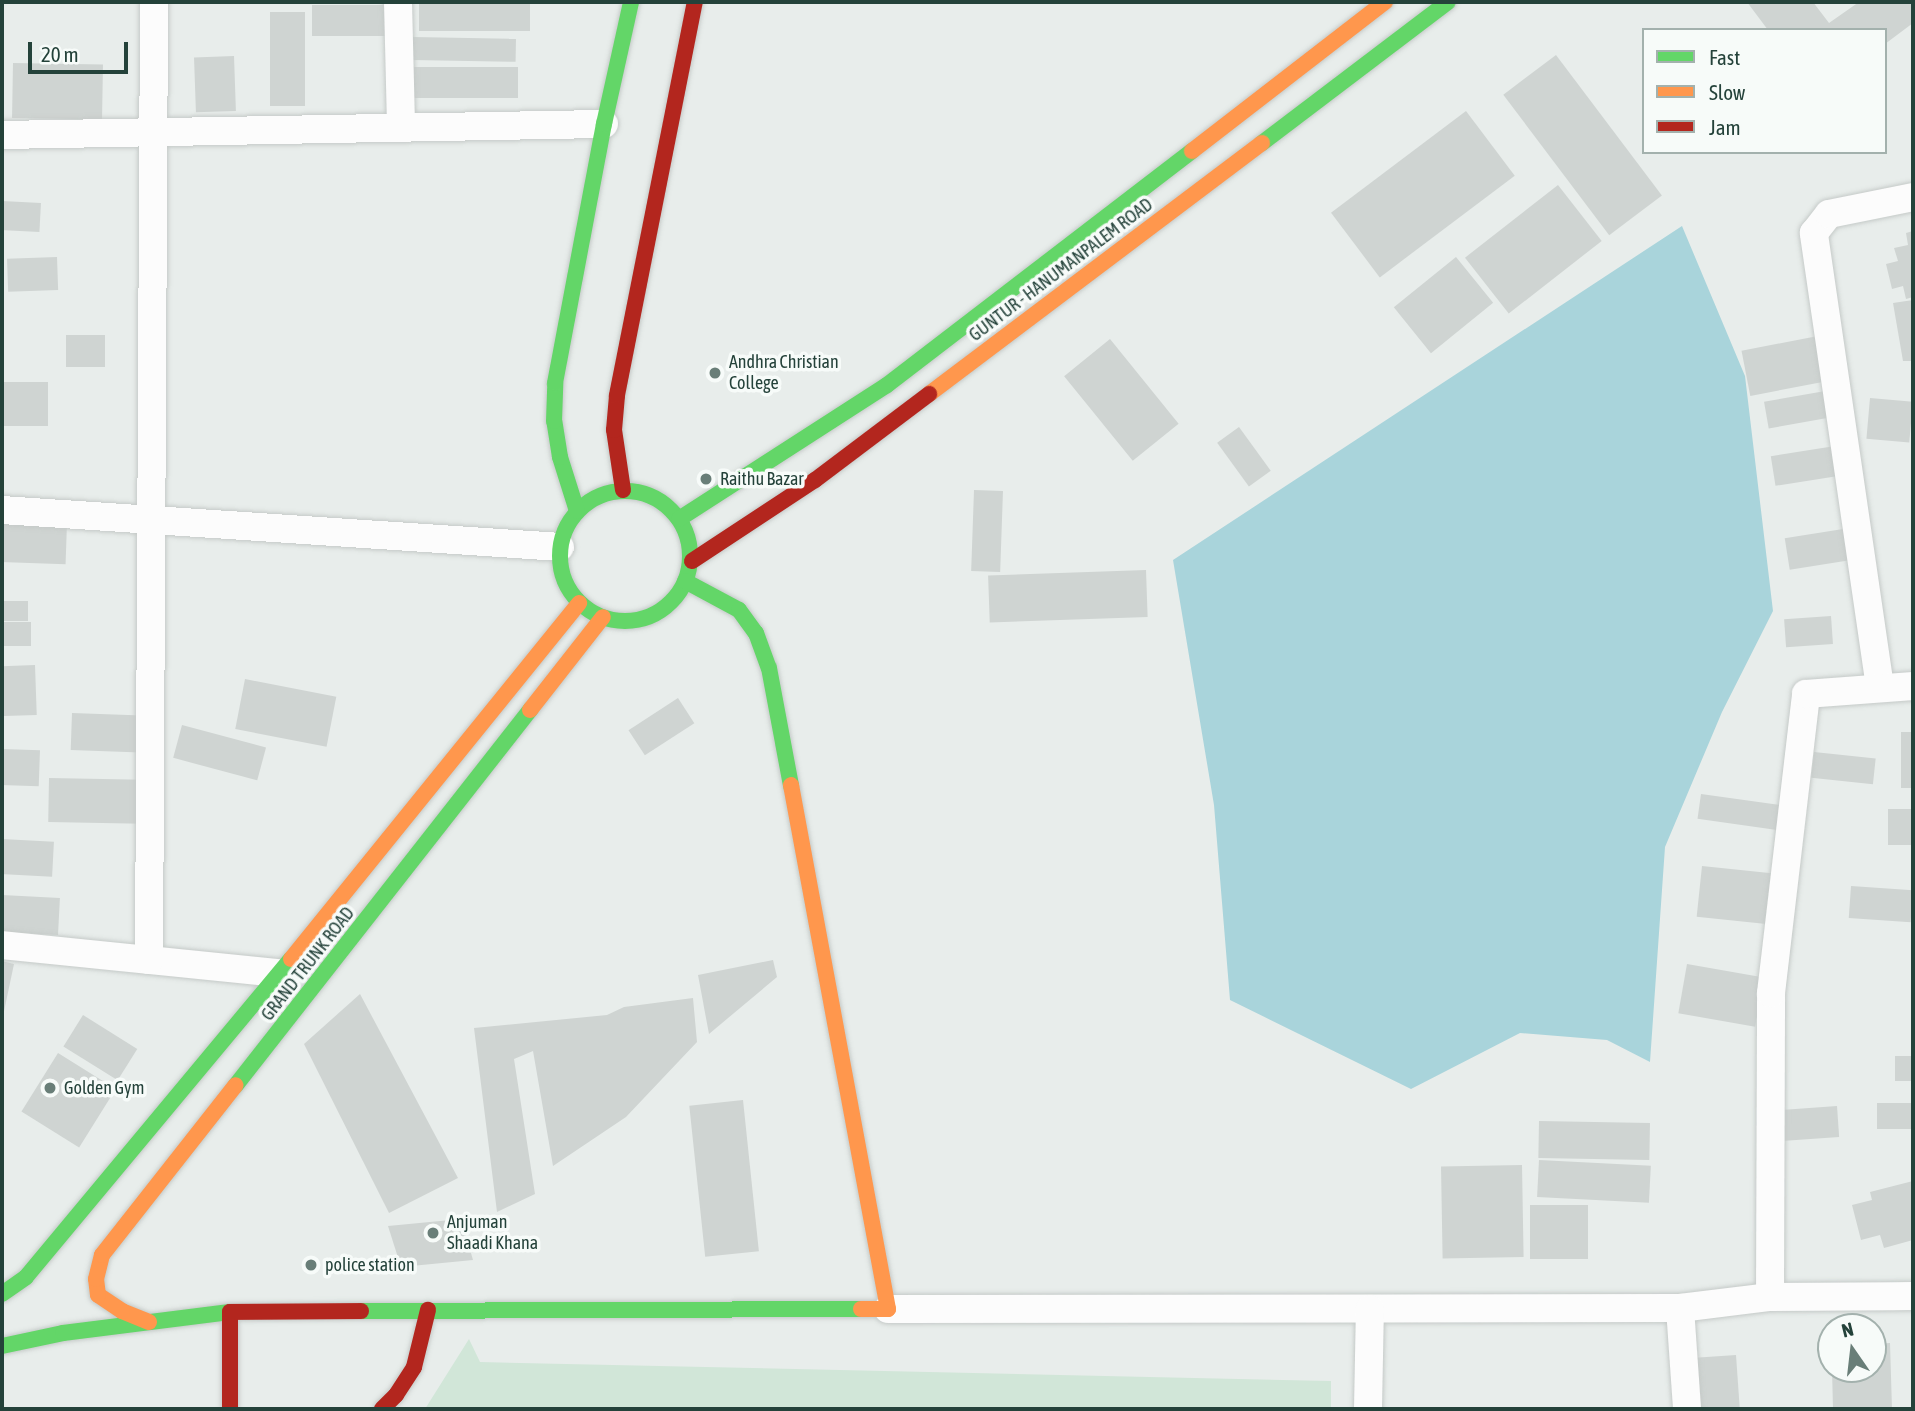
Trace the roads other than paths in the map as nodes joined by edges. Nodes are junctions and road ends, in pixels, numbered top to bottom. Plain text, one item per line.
1 (154, 2) edge
2 (398, 2) edge
3 (631, 2) edge
4 (695, 2) edge
5 (1385, 2) edge
6 (1448, 2) edge
7 (604, 124) junction
8 (401, 128) junction
9 (153, 131) junction
10 (2, 135) edge
11 (1913, 197) edge
12 (623, 490) junction
13 (2, 510) edge
14 (577, 511) junction
15 (679, 519) junction
16 (151, 520) junction
17 (560, 547) junction
18 (692, 561) junction
19 (685, 581) junction
20 (579, 603) junction
21 (603, 617) junction
22 (1913, 686) edge
23 (1880, 687) junction
24 (2, 945) edge
25 (149, 960) junction
26 (281, 973) junction
27 (2, 1294) edge
28 (1913, 1296) edge
29 (1770, 1297) junction
30 (1680, 1308) junction
31 (888, 1309) junction
32 (428, 1310) junction
33 (1370, 1310) junction
34 (230, 1312) junction
35 (149, 1322) junction
36 (2, 1346) edge
37 (230, 1409) edge
38 (382, 1409) edge
39 (1368, 1409) edge
40 (1687, 1409) edge

1 - 9 street
2 - 8 street
3 - 7 main road
4 - 12 main road
5 - 15 main road, GUNTUR - HANUMANPALEM ROAD
6 - 18 main road, GUNTUR - HANUMANPALEM ROAD
7 - 8 street
7 - 14 main road
8 - 9 street
9 - 10 street
9 - 16 street
11 - 23 street
12 - 14 main road
12 - 15 main road
13 - 16 street
14 - 17 main road
15 - 18 main road
16 - 17 street
16 - 25 street
17 - 20 main road
18 - 19 main road
19 - 21 main road
19 - 31 main road
20 - 21 main road
20 - 26 main road, GRAND TRUNK ROAD
21 - 35 main road, GRAND TRUNK ROAD
22 - 23 street
23 - 29 street
24 - 25 street
25 - 26 street
26 - 27 main road, GRAND TRUNK ROAD
28 - 29 street
29 - 30 street
30 - 33 street
30 - 40 street
31 - 32 main road
31 - 33 street
32 - 34 main road
32 - 38 main road
33 - 39 street
34 - 35 main road
34 - 37 main road
35 - 36 main road

